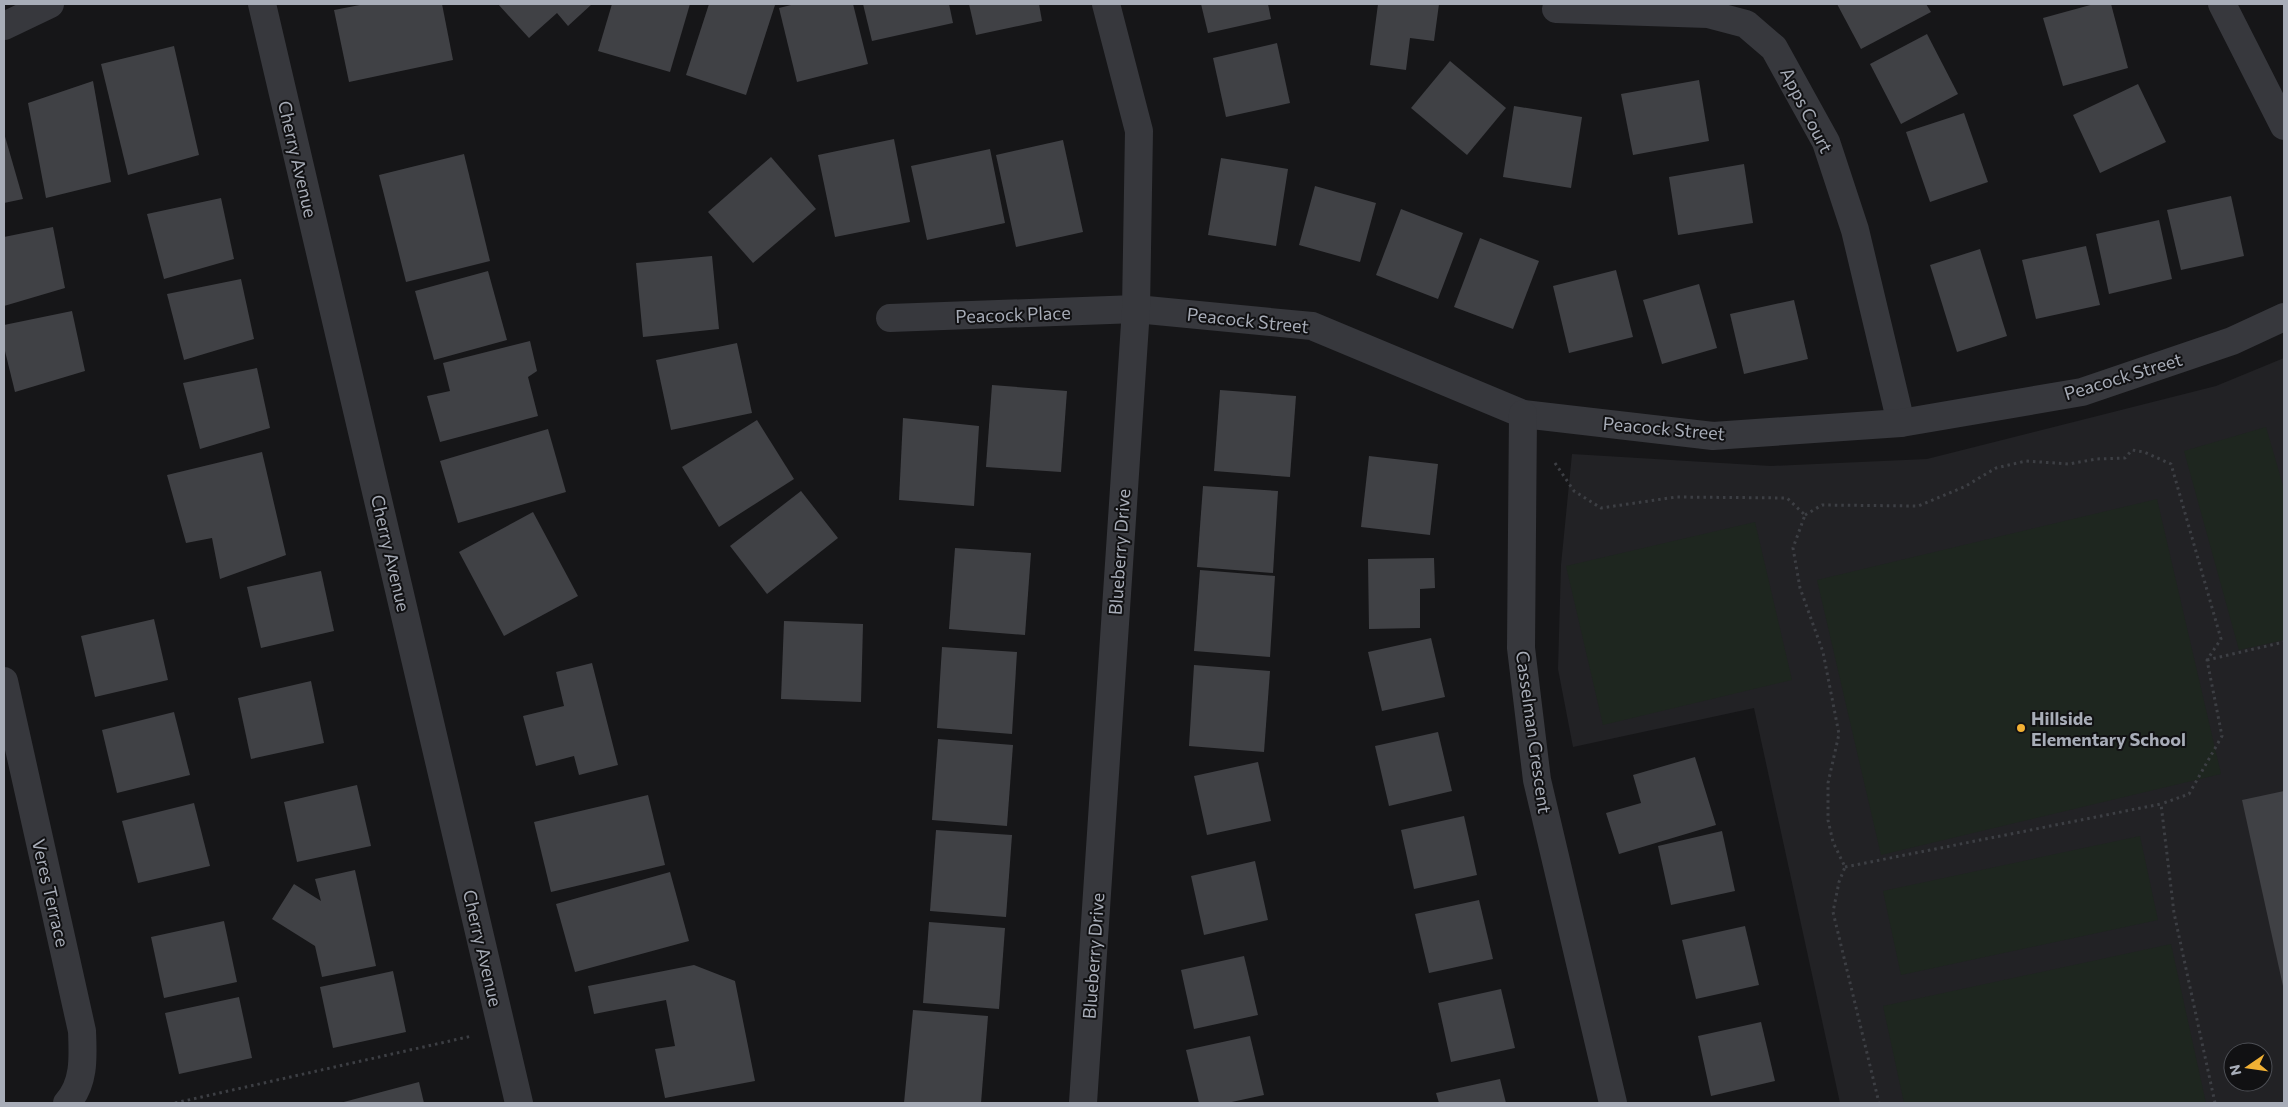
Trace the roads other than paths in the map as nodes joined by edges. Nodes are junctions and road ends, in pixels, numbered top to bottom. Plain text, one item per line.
1 (50, 4) edge
2 (262, 4) edge
3 (1106, 4) edge
4 (2222, 4) edge
5 (1556, 9) dead end
6 (4, 26) edge
7 (2284, 126) edge
8 (1136, 309) junction
9 (2284, 317) edge
10 (890, 318) dead end
11 (1523, 414) junction
12 (1901, 423) junction
13 (4, 681) edge
14 (67, 1103) edge
15 (519, 1103) edge
16 (1083, 1103) edge
17 (1613, 1103) edge

1 - 6 street
2 - 15 street, Cherry Avenue
3 - 8 street, Blueberry Drive
4 - 7 street
5 - 12 street, Apps Court
8 - 10 street, Peacock Place
8 - 11 street, Peacock Street
8 - 16 street, Blueberry Drive
9 - 12 street, Peacock Street
11 - 12 street, Peacock Street
11 - 17 street, Casselman Crescent
13 - 14 street, Veres Terrace

